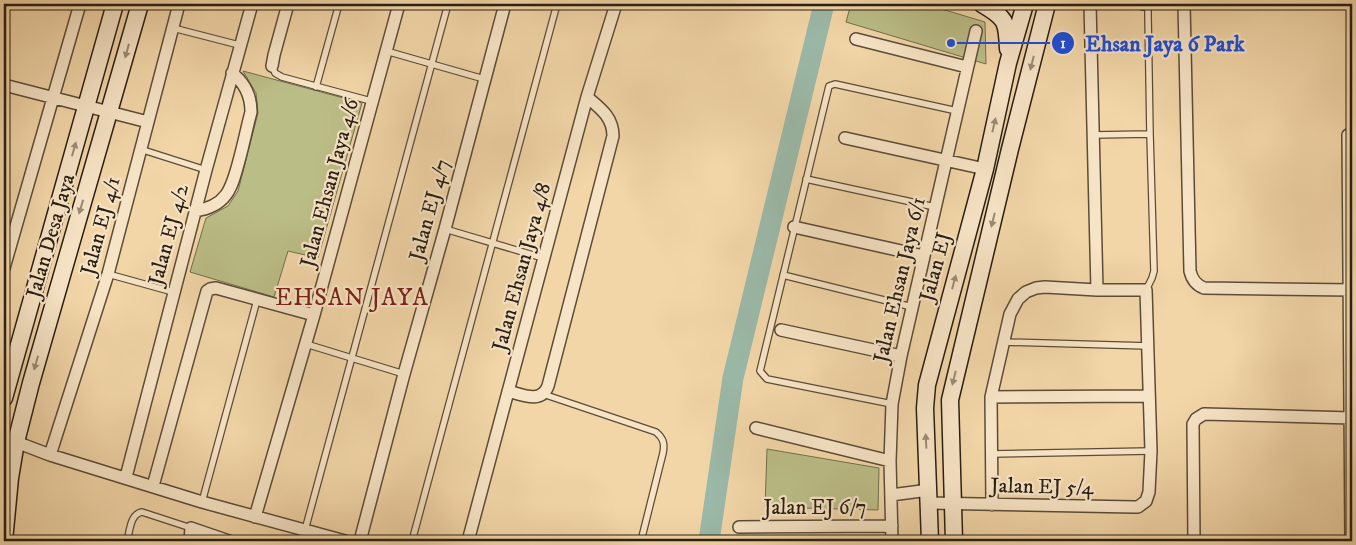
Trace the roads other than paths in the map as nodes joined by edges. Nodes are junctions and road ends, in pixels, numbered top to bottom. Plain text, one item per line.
1 (80, 4) edge
2 (115, 4) edge
3 (140, 4) edge
4 (179, 4) edge
5 (252, 4) edge
6 (288, 4) edge
7 (339, 4) edge
8 (399, 4) edge
9 (448, 4) edge
10 (505, 4) edge
11 (558, 4) edge
12 (616, 4) edge
13 (982, 4) edge
14 (1090, 4) edge
15 (1143, 4) edge
16 (1184, 4) edge
17 (1019, 5) edge
18 (1046, 10) edge
19 (173, 28) junction
20 (976, 31) dead end
21 (856, 39) dead end
22 (239, 45) junction
23 (386, 51) junction
24 (433, 64) junction
25 (1008, 64) junction
26 (272, 66) joint
27 (967, 67) junction
28 (232, 73) junction
29 (484, 79) junction
30 (4, 85) edge
31 (316, 87) junction
32 (587, 97) junction
33 (52, 98) junction
34 (371, 101) junction
35 (86, 107) junction
36 (957, 111) junction
37 (110, 114) junction
38 (148, 122) junction
39 (1150, 134) junction
40 (1092, 135) junction
41 (1348, 135) dead end
42 (845, 138) dead end
43 (140, 149) junction
44 (946, 160) junction
45 (984, 168) junction
46 (206, 170) junction
47 (806, 179) junction
48 (935, 207) junction
49 (195, 211) junction
50 (794, 227) junction
51 (446, 229) junction
52 (493, 243) junction
53 (924, 256) junction
54 (543, 258) junction
55 (4, 268) edge
56 (108, 274) junction
57 (783, 275) junction
58 (1097, 290) junction
59 (1146, 290) junction
60 (1351, 290) edge
61 (173, 292) junction
62 (257, 300) junction
63 (912, 306) junction
64 (314, 316) junction
65 (781, 330) dead end
66 (1003, 342) junction
67 (306, 344) junction
68 (1149, 346) junction
69 (901, 356) junction
70 (352, 359) junction
71 (404, 374) junction
72 (508, 391) junction
73 (543, 394) junction
74 (1149, 396) junction
75 (4, 398) edge
76 (991, 398) junction
77 (892, 404) junction
78 (1351, 418) edge
79 (756, 428) dead end
80 (16, 442) junction
81 (1151, 451) junction
82 (991, 454) junction
83 (50, 455) junction
84 (890, 461) junction
85 (126, 478) junction
86 (153, 486) junction
87 (891, 495) junction
88 (929, 497) junction
89 (202, 502) junction
90 (954, 504) junction
91 (992, 505) junction
92 (255, 517) junction
93 (892, 526) junction
94 (739, 527) dead end
95 (191, 528) junction
96 (305, 530) junction
97 (4, 541) edge
98 (127, 541) edge
99 (190, 541) edge
100 (229, 541) edge
101 (345, 541) edge
102 (360, 541) edge
103 (412, 541) edge
104 (468, 541) edge
105 (642, 541) edge
106 (892, 541) edge
107 (930, 541) edge
108 (954, 541) edge
109 (1194, 541) edge
110 (1351, 541) edge

1 - 33 street
2 - 35 main road, Jalan Desa Jaya
3 -> 37 main road, Jalan Desa Jaya
4 - 19 street, Jalan EJ 4/1
5 - 22 street, Jalan EJ 4/2
6 - 26 street
7 - 31 lane
8 - 23 street, Jalan Ehsan Jaya 4/6
9 - 24 lane
10 - 29 street, Jalan EJ 4/7
11 - 52 lane
12 - 32 street, Jalan Ehsan Jaya 4/8
13 - 25 main road
14 - 40 street
15 - 39 lane
16 - 60 street
17 - 18 main road
17 - 25 main road, Jalan EJ
18 -> 90 main road, Jalan EJ
19 - 22 lane
19 - 38 street, Jalan EJ 4/1
20 - 27 street, Jalan Ehsan Jaya 6/1
21 - 27 street
22 - 28 street, Jalan EJ 4/2
23 - 24 lane
23 - 34 street, Jalan Ehsan Jaya 4/6
24 - 29 lane
24 - 70 lane
45 -> 25 main road, Jalan EJ
26 - 31 lane
27 - 36 street, Jalan Ehsan Jaya 6/1
28 - 46 street, Jalan EJ 4/2
28 - 49 street
29 - 51 street, Jalan EJ 4/7
30 - 33 street
31 - 34 lane
32 - 54 street, Jalan Ehsan Jaya 4/8
32 - 73 street
33 - 35 street
33 - 55 street
34 - 64 street, Jalan Ehsan Jaya 4/6
35 - 37 street
75 -> 35 main road, Jalan Desa Jaya
36 - 44 street, Jalan Ehsan Jaya 6/1
36 - 47 lane
37 - 38 street
37 -> 80 main road, Jalan Desa Jaya
38 - 43 street, Jalan EJ 4/1
39 - 40 lane
39 - 59 lane
40 - 58 street
41 - 60 street
42 - 44 street
43 - 46 lane
43 - 56 street, Jalan EJ 4/1
44 - 45 street
44 - 48 street, Jalan Ehsan Jaya 6/1
88 -> 45 main road, Jalan EJ
46 - 49 street, Jalan EJ 4/2
47 - 48 lane
47 - 50 lane
48 - 53 street, Jalan Ehsan Jaya 6/1
49 - 61 street, Jalan EJ 4/2
50 - 53 street
50 - 57 lane
51 - 52 lane
51 - 71 street, Jalan EJ 4/7
52 - 54 lane
52 - 103 lane
53 - 63 street, Jalan Ehsan Jaya 6/1
54 - 72 street, Jalan Ehsan Jaya 4/8
56 - 61 lane
56 - 83 street, Jalan EJ 4/1
57 - 63 lane
57 - 77 lane
58 - 59 street
58 - 66 street
59 - 68 street
60 - 78 street
61 - 85 street, Jalan EJ 4/2
62 - 64 street
62 - 86 street
62 - 89 lane
63 - 69 street, Jalan Ehsan Jaya 6/1
64 - 67 street, Jalan Ehsan Jaya 4/6
65 - 69 street
66 - 68 lane
66 - 76 street
67 - 70 lane
67 - 92 street, Jalan Ehsan Jaya 4/6
68 - 74 street
69 - 77 street, Jalan Ehsan Jaya 6/1
70 - 71 lane
70 - 96 lane
71 - 102 street, Jalan EJ 4/7
72 - 73 street
72 - 104 street, Jalan Ehsan Jaya 4/8
73 - 105 lane
74 - 76 street
74 - 81 street
76 - 82 street
77 - 84 street, Jalan Ehsan Jaya 6/1
78 - 109 street
78 - 110 street
79 - 84 street
80 - 83 street
80 - 97 main road, Jalan Desa Jaya
81 - 82 lane
81 - 91 street, Jalan EJ 5/4
82 - 91 street
83 - 85 street
84 - 87 street, Jalan Ehsan Jaya 6/1
85 - 86 street
86 - 89 street
87 - 88 street, Jalan EJ 5/4
87 - 93 street, Jalan Ehsan Jaya 6/1
88 - 90 street, Jalan EJ 5/4
88 - 107 main road, Jalan EJ
89 - 92 street
90 - 91 street, Jalan EJ 5/4
90 - 108 main road, Jalan EJ
92 - 96 street
93 - 94 street, Jalan EJ 6/7
93 - 106 street, Jalan Ehsan Jaya 6/1
95 - 98 lane
95 - 99 street
95 - 100 street
96 - 101 street

